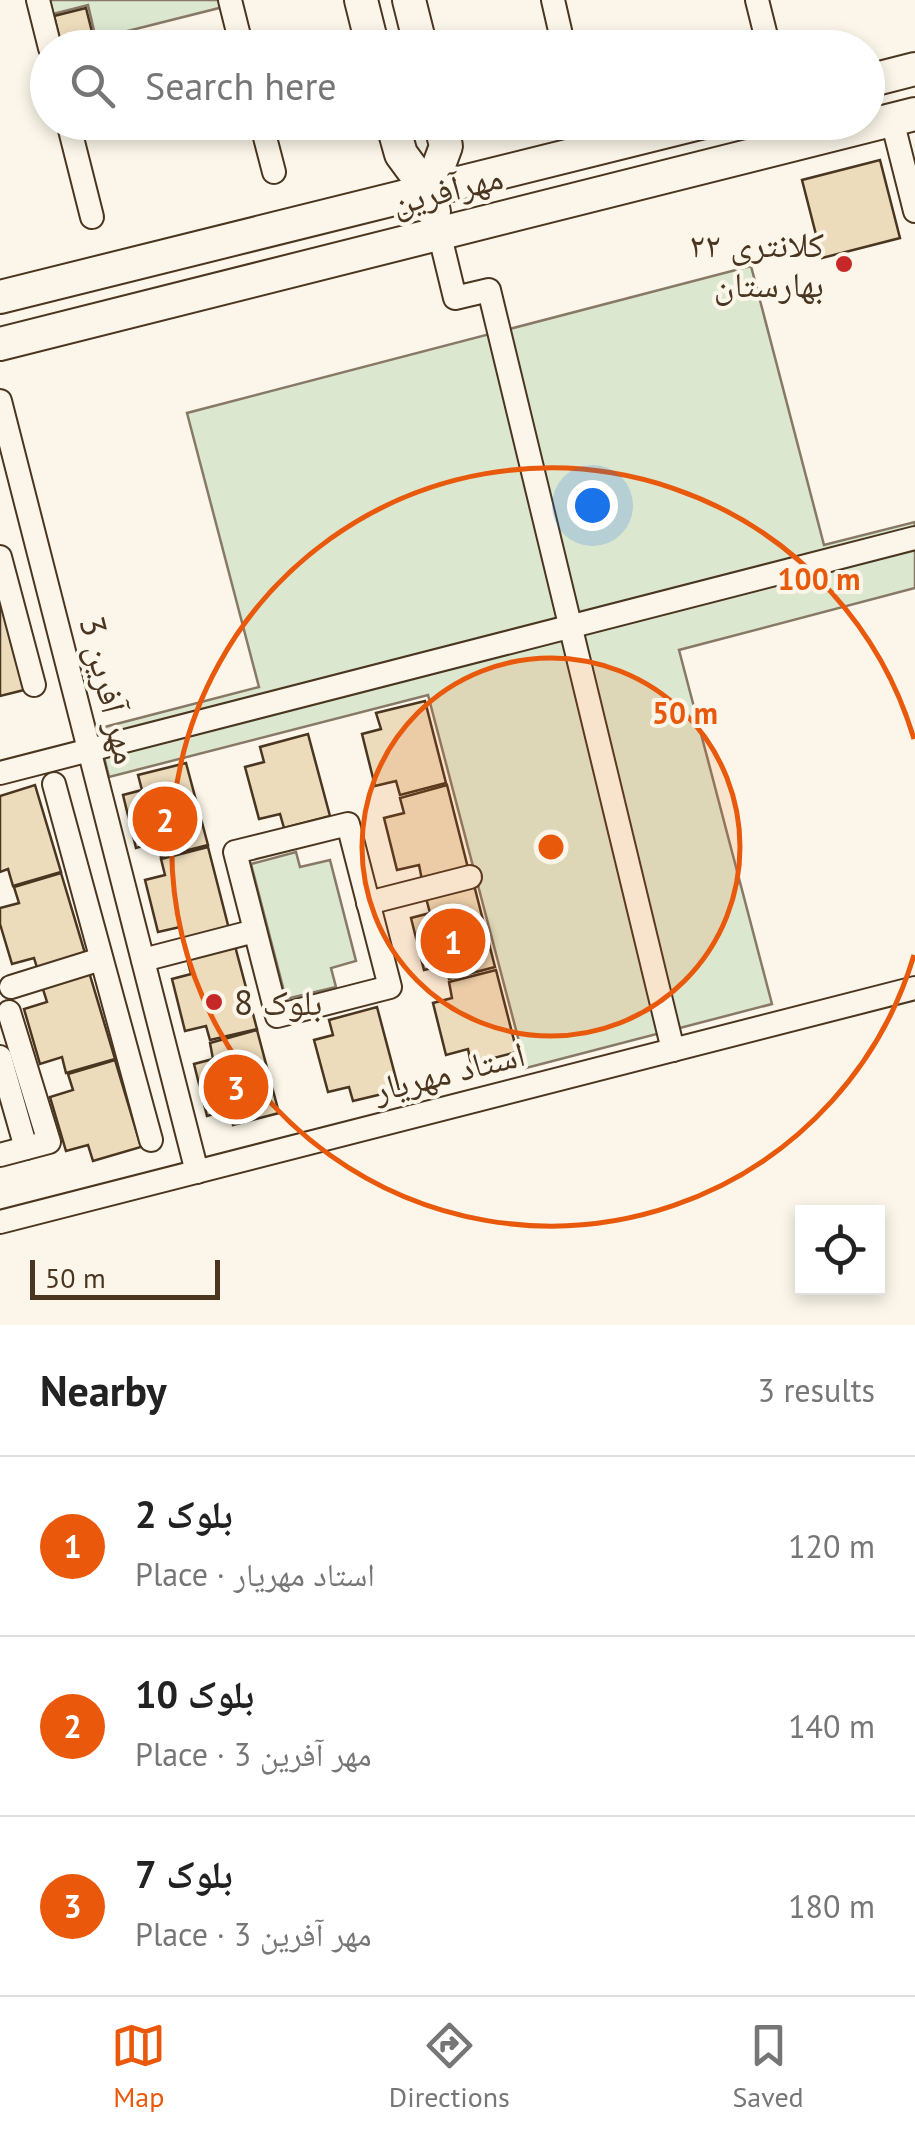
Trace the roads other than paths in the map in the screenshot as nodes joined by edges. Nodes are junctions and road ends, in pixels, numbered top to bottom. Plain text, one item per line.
1 (38, 0) edge
2 (230, 0) edge
3 (361, 0) edge
4 (409, 0) edge
5 (553, 0) edge
6 (758, 0) edge
7 (46, 30) edge
8 (238, 30) edge
9 (368, 30) edge
10 (416, 30) edge
11 (560, 30) edge
12 (765, 30) edge
13 (915, 69) edge
14 (885, 77) edge
15 (903, 117) edge
16 (73, 140) edge
17 (266, 140) edge
18 (396, 140) edge
19 (444, 140) edge
20 (633, 140) edge
21 (810, 140) edge
22 (274, 172) dead end
23 (429, 192) junction
24 (915, 211) edge
25 (92, 217) dead end
26 (439, 232) junction
27 (0, 297) edge
28 (0, 344) edge
29 (0, 401) edge
30 (915, 538) edge
31 (0, 557) edge
32 (570, 627) junction
33 (34, 685) dead end
34 (89, 750) junction
35 (0, 773) edge
36 (54, 784) dead end
37 (470, 877) dead end
38 (368, 903) junction
39 (256, 932) junction
40 (101, 959) junction
41 (143, 960) junction
42 (5, 978) edge
43 (915, 988) edge
44 (4, 1019) edge
45 (673, 1050) junction
46 (0, 1058) edge
47 (151, 1140) dead end
48 (38, 1145) junction
49 (0, 1156) edge
50 (197, 1172) junction
51 (0, 1222) edge

1 - 7 street
2 - 8 street
3 - 9 main road
4 - 10 main road
5 - 11 street
6 - 12 street
13 - 14 main road
15 - 24 street
16 - 25 street
17 - 22 street
18 - 23 main road
19 - 23 main road
20 - 23 main road, مهرآفرین
21 - 26 main road, مهرآفرین
23 - 26 main road
23 - 27 main road, مهرآفرین
26 - 28 main road, مهرآفرین
26 - 32 street
29 - 34 street, مهر آفرین 3
30 - 32 street
31 - 33 street
32 - 34 street
32 - 45 street
34 - 35 street
34 - 41 street, مهر آفرین 3
36 - 40 street
37 - 38 street
38 - 39 street
38 - 39 street
39 - 41 street
40 - 42 street
40 - 47 street
41 - 50 street, مهر آفرین 3
42 - 44 street
43 - 45 street, استاد مهریار
44 - 48 street
45 - 50 street, استاد مهریار
46 - 48 street
48 - 49 street
50 - 51 street, استاد مهریار

